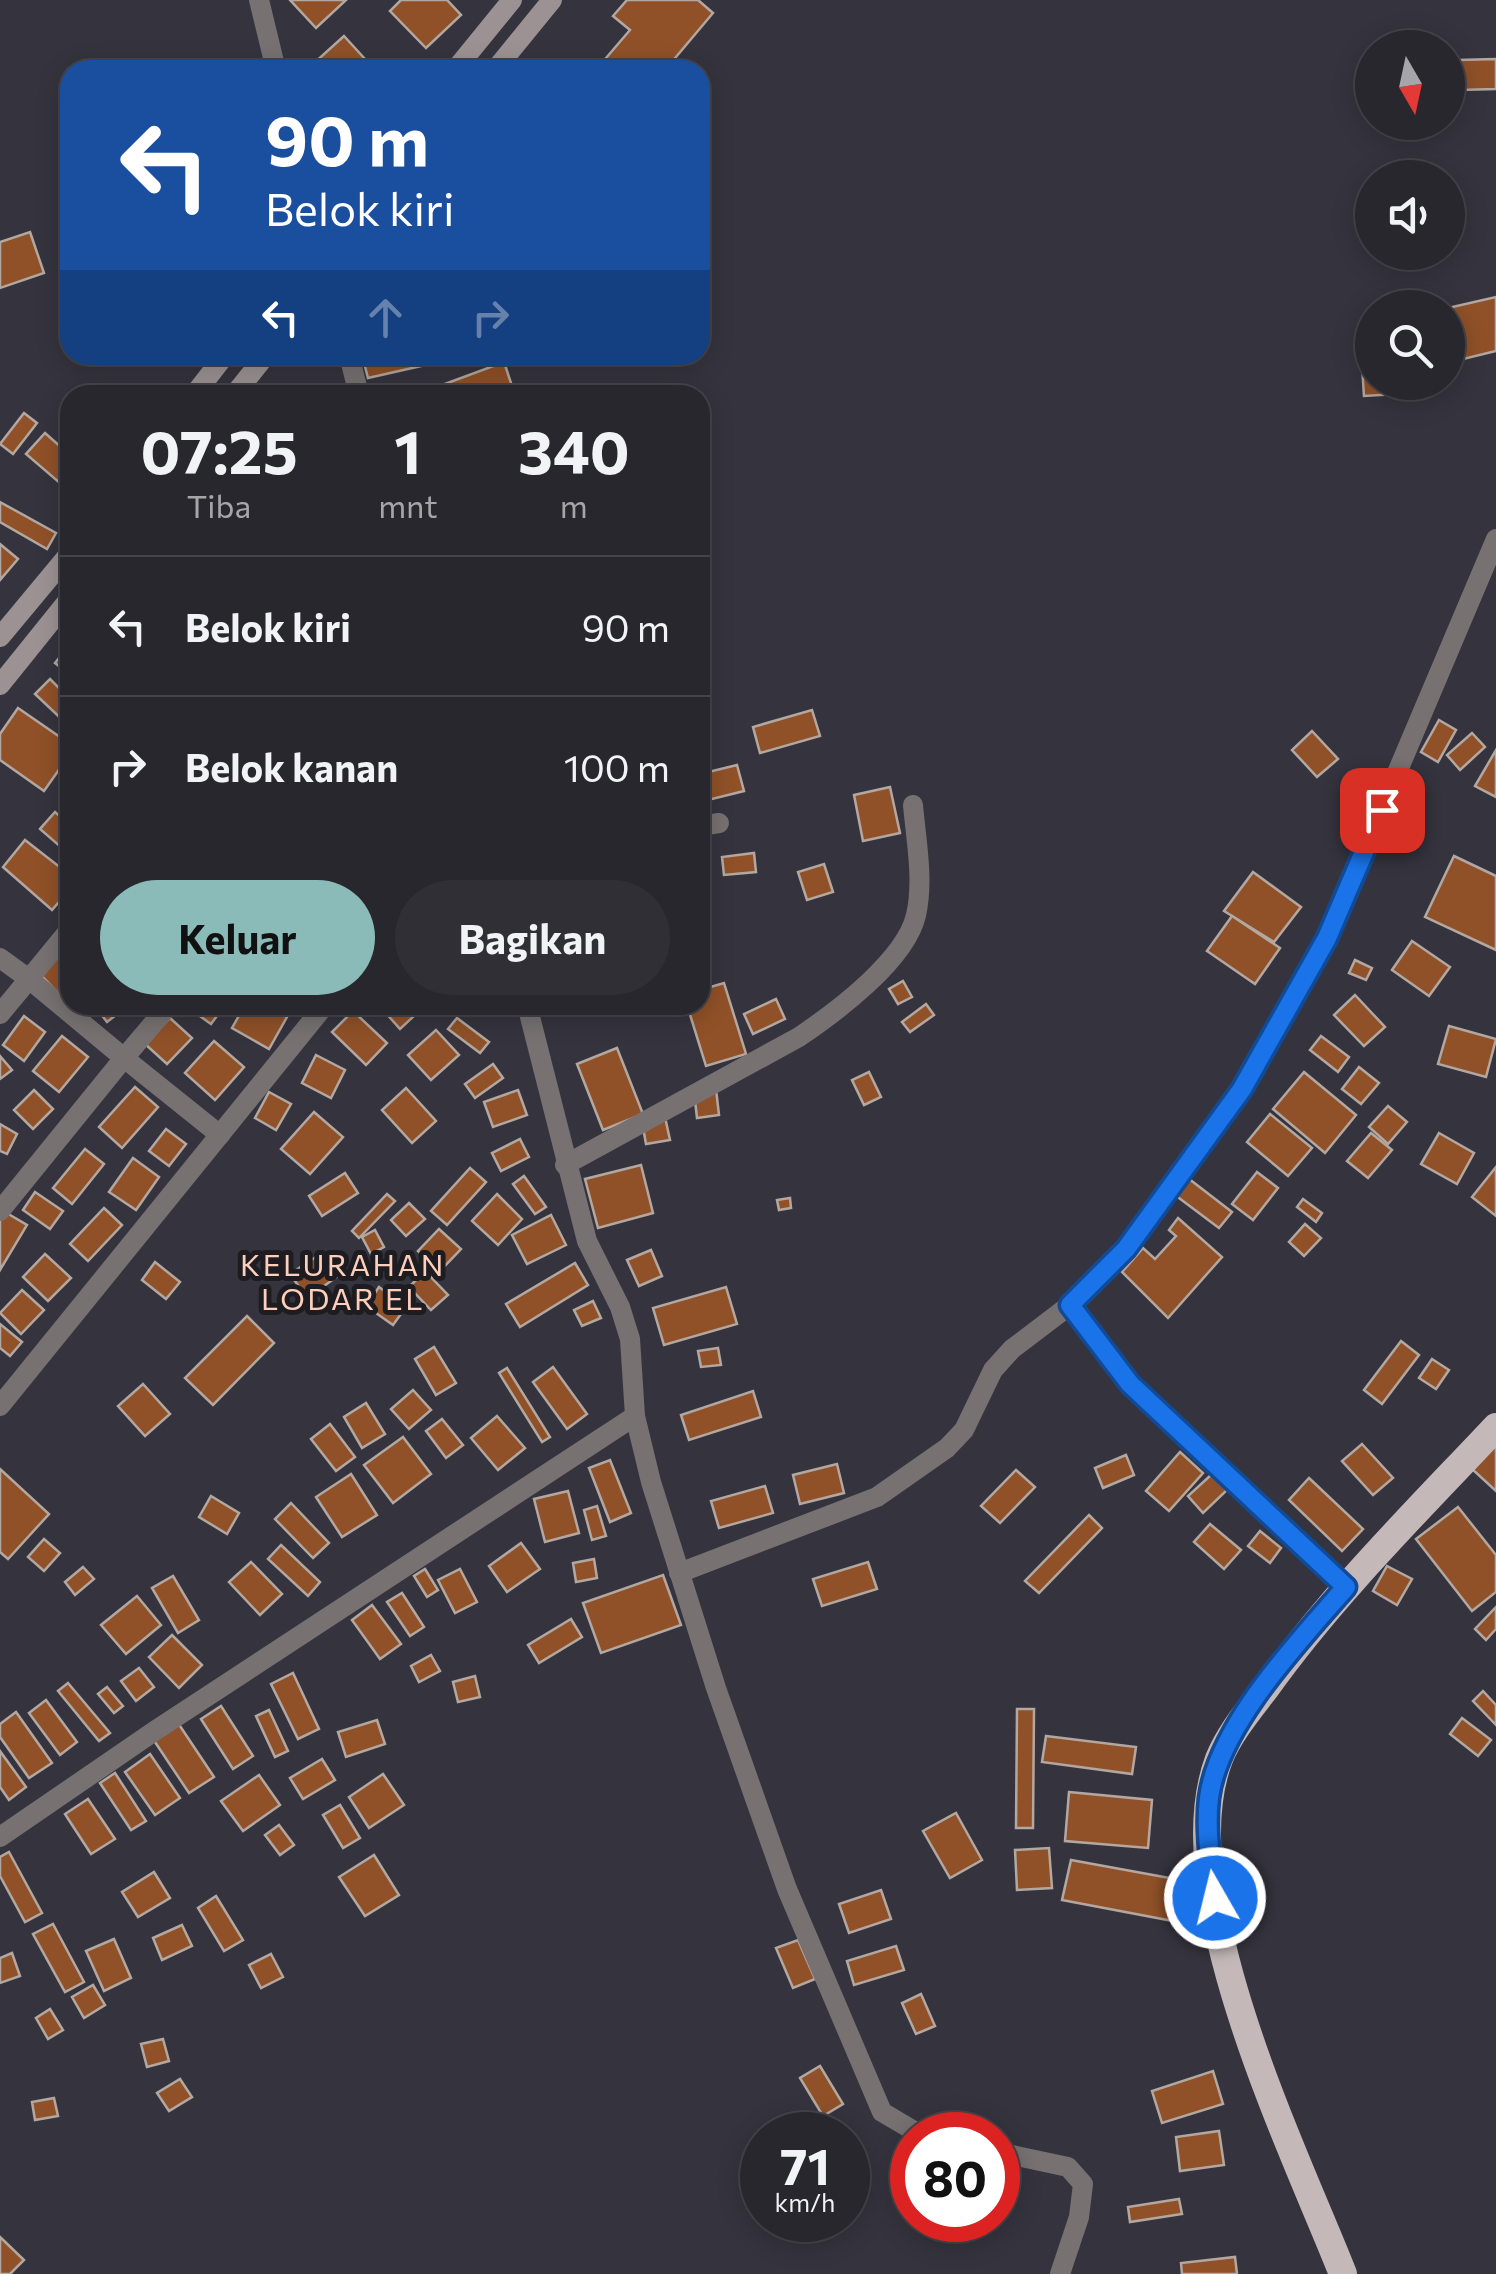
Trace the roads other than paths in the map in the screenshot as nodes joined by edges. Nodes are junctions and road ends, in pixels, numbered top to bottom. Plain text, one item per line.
1 (258, 0) edge
2 (512, 0) edge
3 (552, 0) edge
4 (273, 60) edge
5 (462, 60) edge
6 (502, 60) edge
7 (217, 365) edge
8 (258, 365) edge
9 (202, 385) edge
10 (242, 385) edge
11 (1496, 538) edge
12 (60, 565) edge
13 (60, 610) edge
14 (0, 637) edge
15 (0, 684) edge
16 (913, 805) dead end
17 (60, 940) edge
18 (0, 958) edge
19 (29, 979) junction
20 (60, 1005) edge
21 (0, 1014) edge
22 (72, 1015) edge
23 (160, 1015) edge
24 (317, 1015) edge
25 (529, 1015) edge
26 (124, 1058) junction
27 (220, 1135) junction
28 (565, 1165) junction
29 (0, 1210) edge
30 (1070, 1305) junction
31 (0, 1406) edge
32 (635, 1416) junction
33 (1496, 1427) edge
34 (679, 1573) junction
35 (1346, 1587) junction
36 (0, 1837) edge
37 (890, 2117) edge
38 (1020, 2157) edge
39 (1060, 2274) edge
40 (1343, 2274) edge

1 - 4 street
2 - 5 main road
3 - 6 main road
7 - 9 main road
8 - 10 main road
11 - 30 street
12 - 14 main road
13 - 15 main road
16 - 28 street
17 - 19 street
18 - 19 street
19 - 20 street
19 - 21 street
22 - 26 street
23 - 26 street
24 - 27 street
25 - 28 street
26 - 27 street
26 - 29 street
27 - 31 street
28 - 32 street
30 - 34 street
30 - 35 street
32 - 34 street
32 - 36 street
33 - 35 highway
34 - 37 street
35 - 40 highway
38 - 39 street

